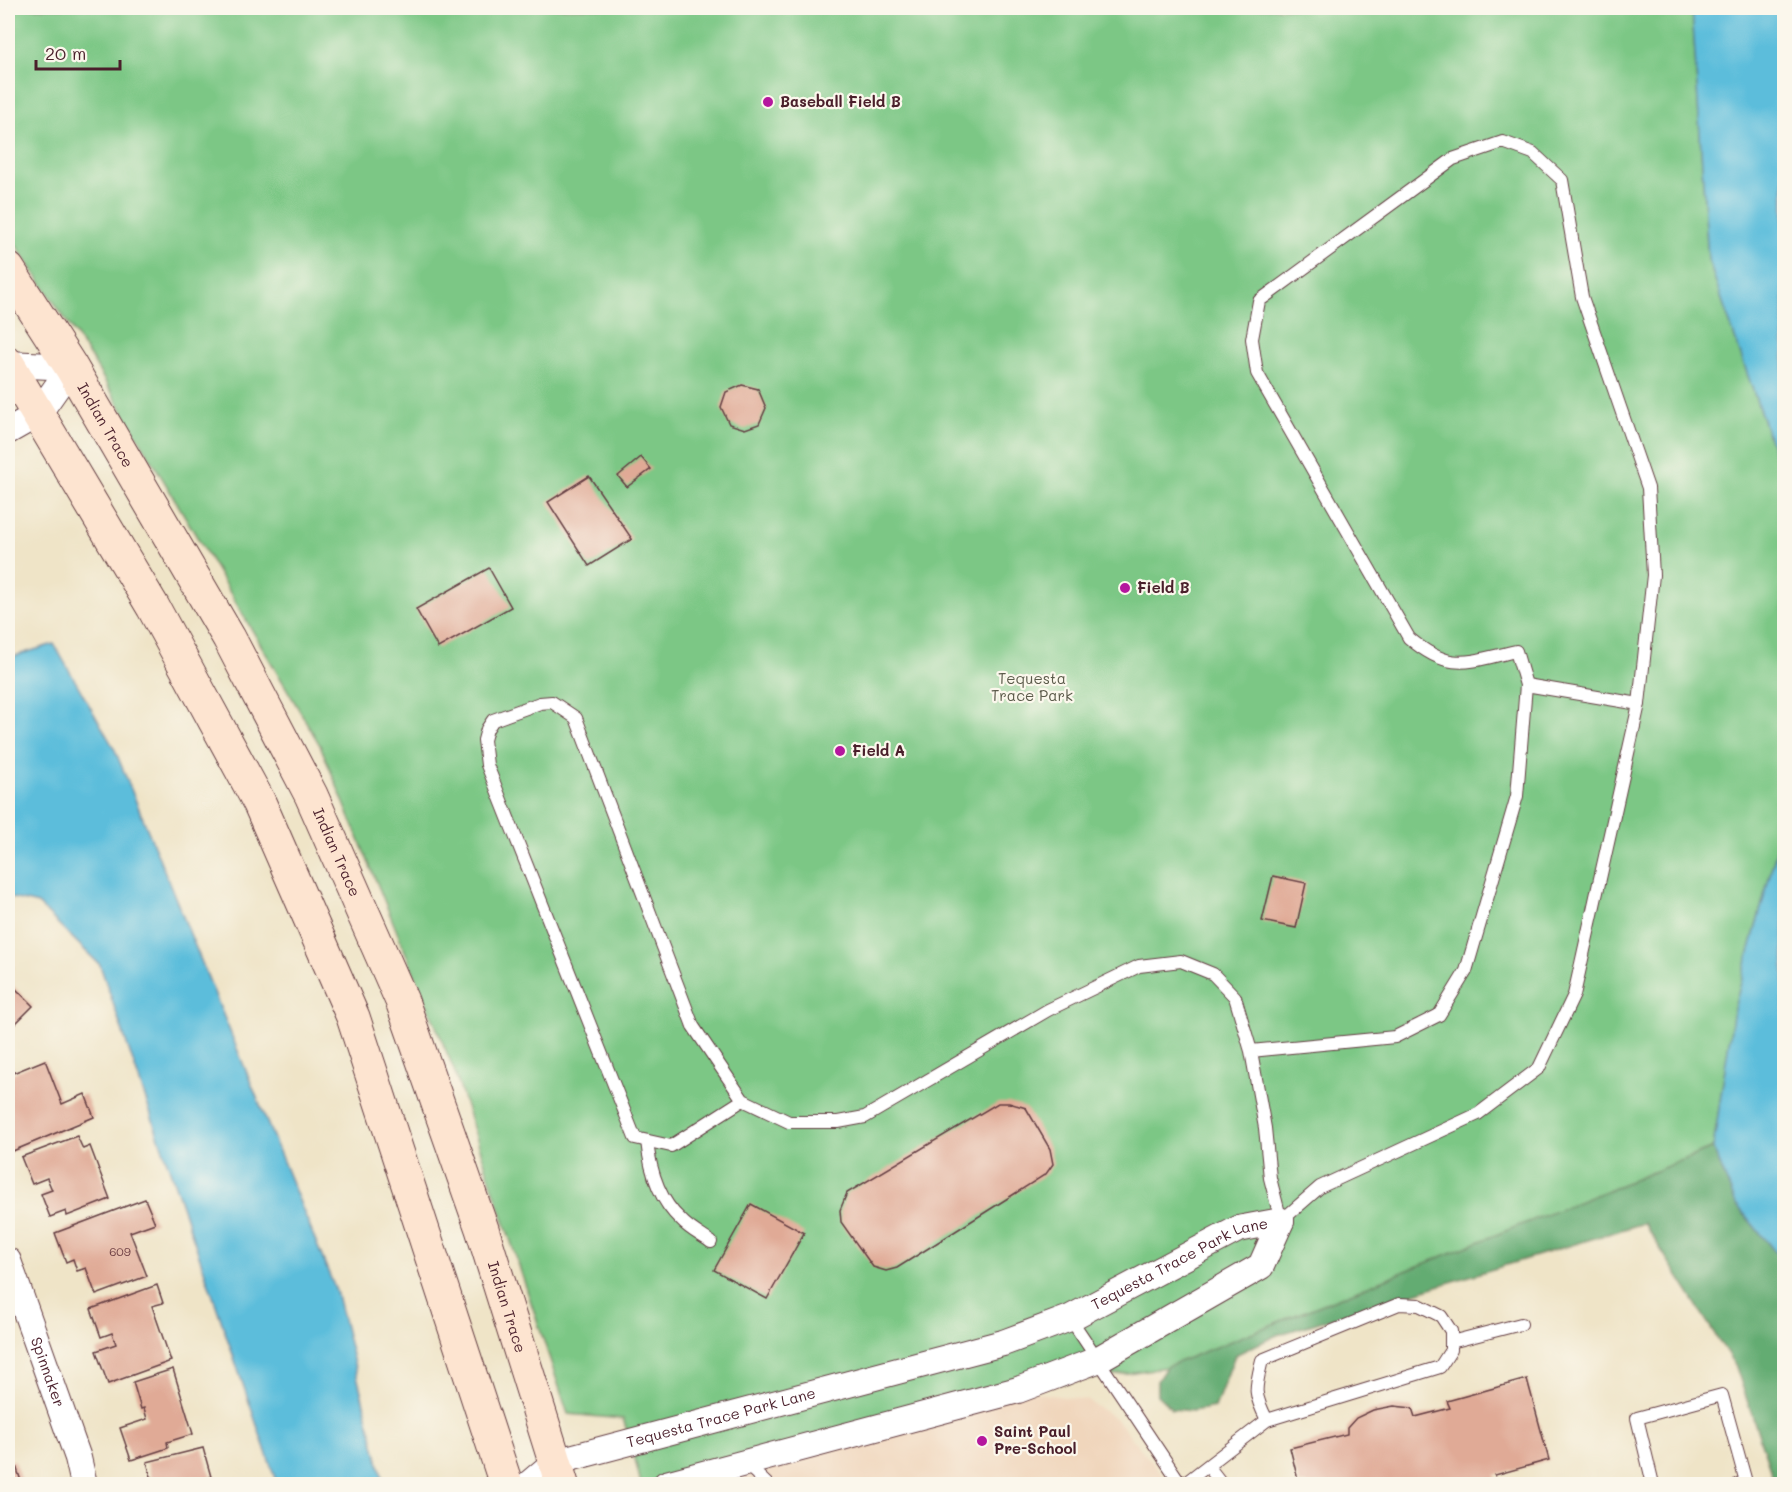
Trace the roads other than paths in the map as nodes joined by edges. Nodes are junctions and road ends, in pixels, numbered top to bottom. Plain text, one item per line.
1 (8, 269) edge
2 (8, 364) edge
3 (71, 367) junction
4 (38, 414) junction
5 (8, 431) edge
6 (1526, 685) junction
7 (1639, 704) junction
8 (1251, 1051) junction
9 (743, 1100) junction
10 (647, 1141) junction
11 (1281, 1221) junction
12 (711, 1242) dead end
13 (8, 1261) edge
14 (1070, 1318) junction
15 (1521, 1324) dead end
16 (1451, 1342) junction
17 (1097, 1360) junction
18 (1268, 1420) junction
19 (746, 1464) junction
20 (1208, 1466) junction
21 (558, 1473) edge
22 (84, 1485) edge
23 (506, 1485) edge
24 (529, 1485) edge
25 (666, 1485) edge
26 (767, 1485) edge
27 (1183, 1485) edge
28 (1222, 1485) edge
29 (1653, 1485) edge
30 (1738, 1485) edge

1 - 3 main road, Indian Trace
2 - 3 street
2 - 4 main road
3 - 4 street
3 - 21 main road, Indian Trace
4 - 5 street
4 - 23 main road
6 - 7 lane
6 - 7 lane
6 - 8 lane
7 - 11 lane
8 - 9 lane
8 - 11 lane
9 - 10 lane
9 - 10 lane
10 - 12 lane
11 - 14 street, Tequesta Trace Park Lane
11 - 17 street, Tequesta Trace Park Lane
13 - 22 street, Spinnaker
14 - 17 lane
14 - 21 street, Tequesta Trace Park Lane
15 - 16 lane
16 - 18 lane
16 - 18 lane
17 - 19 street, Tequesta Trace Park Lane
17 - 27 lane
18 - 20 lane
19 - 25 street, Tequesta Trace Park Lane
19 - 26 lane
20 - 27 lane
20 - 28 lane
21 - 24 street, Tequesta Trace Park Lane
29 - 30 lane

